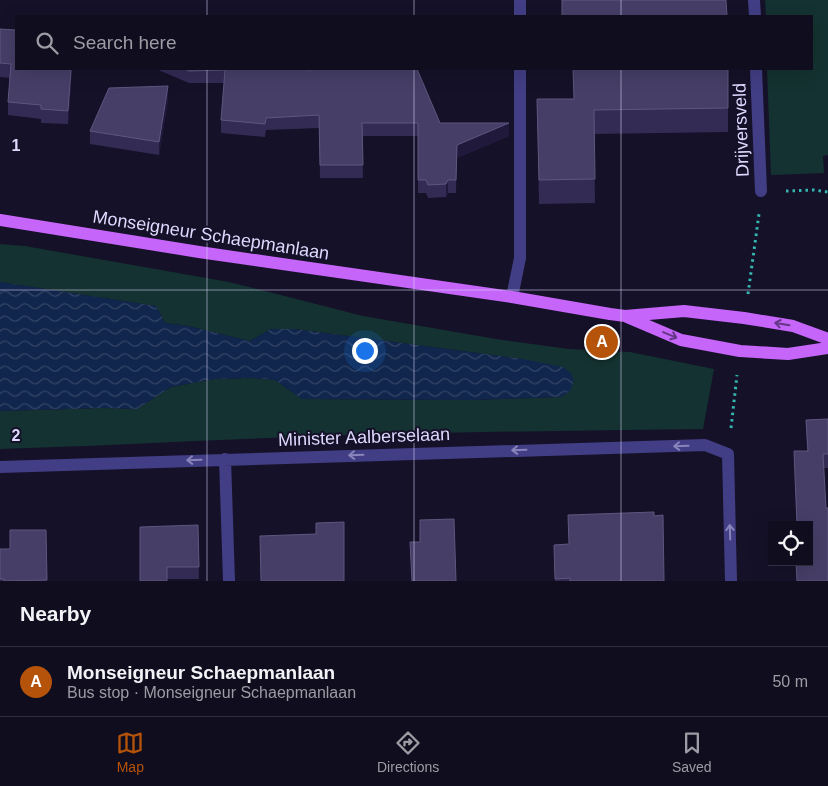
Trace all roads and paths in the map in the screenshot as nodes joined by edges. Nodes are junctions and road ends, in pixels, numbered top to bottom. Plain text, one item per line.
1 (520, 0) edge
2 (754, 0) edge
3 (520, 15) edge
4 (755, 15) edge
5 (520, 70) edge
6 (756, 70) edge
7 (761, 191) joint
8 (828, 192) edge
9 (0, 220) edge
10 (512, 297) junction
11 (625, 316) junction
12 (828, 339) edge
13 (828, 348) edge
14 (225, 458) junction
15 (0, 466) edge
16 (229, 581) edge
17 (732, 581) edge

1 - 3 street
2 - 4 street
5 - 10 street
6 - 7 street, Drijversveld
7 - 8 path
9 - 10 main road, Monseigneur Schaepmanlaan
10 - 11 main road, Monseigneur Schaepmanlaan
12 -> 11 main road, Monseigneur Schaepmanlaan
11 -> 13 main road, Monseigneur Schaepmanlaan
14 -> 15 street, Minister Aalberselaan
14 - 16 street
17 -> 14 street, Minister Aalberselaan

